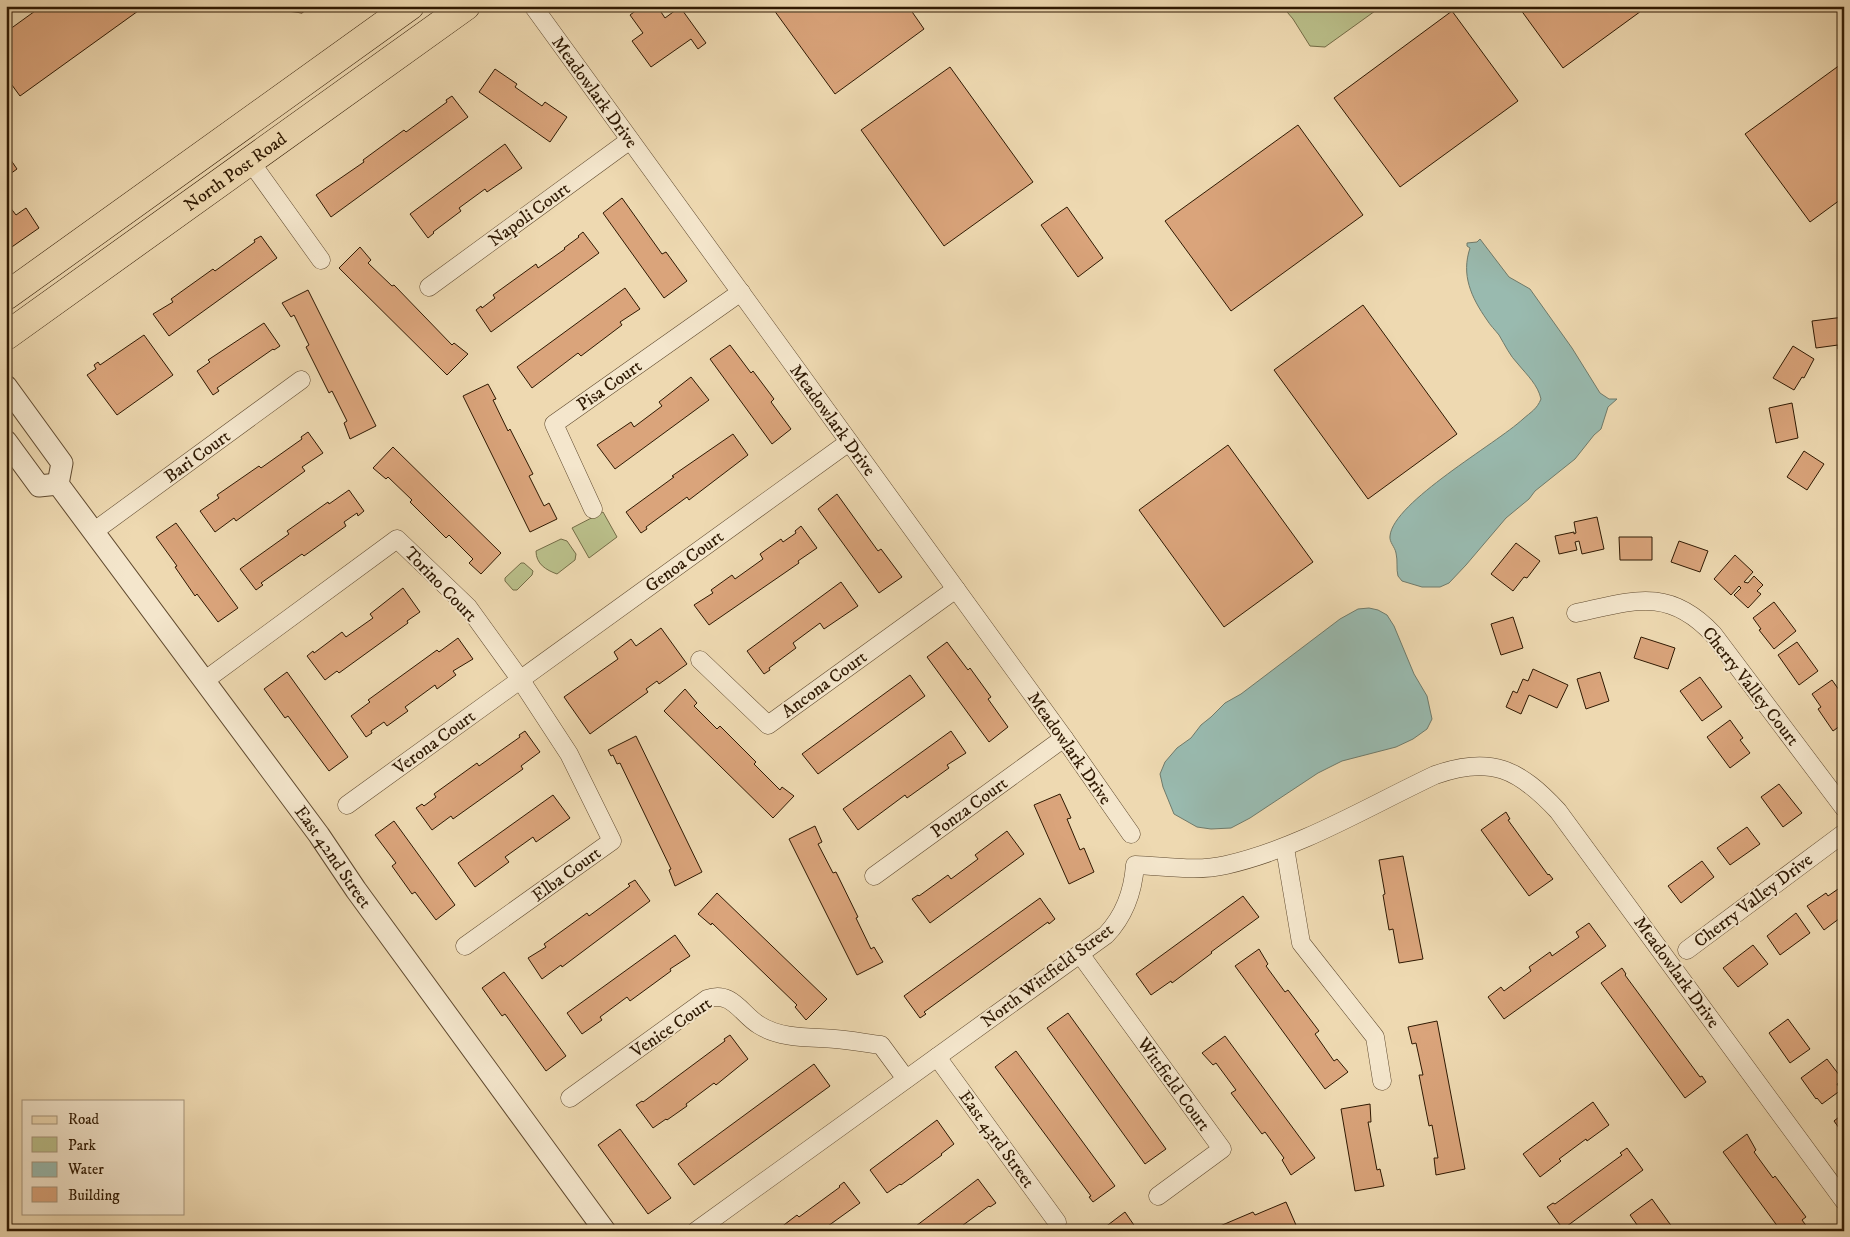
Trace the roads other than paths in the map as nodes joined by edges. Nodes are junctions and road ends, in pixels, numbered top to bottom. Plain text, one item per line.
1 (410, 6) edge
2 (466, 6) edge
3 (533, 6) edge
4 (630, 140) junction
5 (250, 161) junction
6 (321, 260) dead end
7 (429, 287) dead end
8 (741, 292) junction
9 (6, 296) edge
10 (6, 336) edge
11 (301, 380) dead end
12 (6, 386) edge
13 (6, 441) edge
14 (849, 442) junction
15 (58, 484) junction
16 (594, 509) dead end
17 (93, 532) junction
18 (956, 590) junction
19 (1576, 613) dead end
20 (700, 660) dead end
21 (520, 680) junction
22 (204, 681) junction
23 (1064, 738) junction
24 (569, 754) joint
25 (1490, 766) joint
26 (347, 805) dead end
27 (1844, 808) edge
28 (1844, 833) edge
29 (1131, 834) dead end
30 (1285, 848) junction
31 (874, 876) dead end
32 (465, 946) dead end
33 (1687, 950) dead end
34 (1080, 954) junction
35 (937, 1057) junction
36 (906, 1078) junction
37 (1382, 1081) dead end
38 (570, 1098) dead end
39 (1158, 1196) dead end
40 (1844, 1201) edge
41 (1057, 1222) dead end
42 (605, 1231) edge
43 (696, 1231) edge

1 - 9 main road, North Post Road
2 - 5 main road, North Post Road
3 - 4 street, Meadowlark Drive
4 - 7 street, Napoli Court
4 - 8 street, Meadowlark Drive
5 - 6 street
5 - 10 main road, North Post Road
8 - 14 street, Meadowlark Drive
8 - 16 street, Pisa Court
11 - 17 street, Bari Court
12 - 15 street
13 - 15 street
14 - 18 street, Meadowlark Drive
14 - 21 street, Genoa Court
15 - 17 street, East 42nd Street
17 - 22 street, East 42nd Street
18 - 20 street, Ancona Court
18 - 23 street, Meadowlark Drive
19 - 27 street, Cherry Valley Court
21 - 22 street, Torino Court
21 - 24 street, Torino Court
21 - 26 street, Verona Court
22 - 42 street, East 42nd Street
23 - 29 street, Meadowlark Drive
23 - 31 street, Ponza Court
24 - 32 street, Elba Court
25 - 30 street, North Wittfield Street
25 - 40 street, Meadowlark Drive
28 - 33 street, Cherry Valley Drive
30 - 34 street, North Wittfield Street
30 - 37 street
34 - 35 street, North Wittfield Street
34 - 39 street, Wittfield Court
35 - 36 street, North Wittfield Street
35 - 41 street, East 43rd Street
36 - 38 street, Venice Court
36 - 43 street, North Wittfield Street

